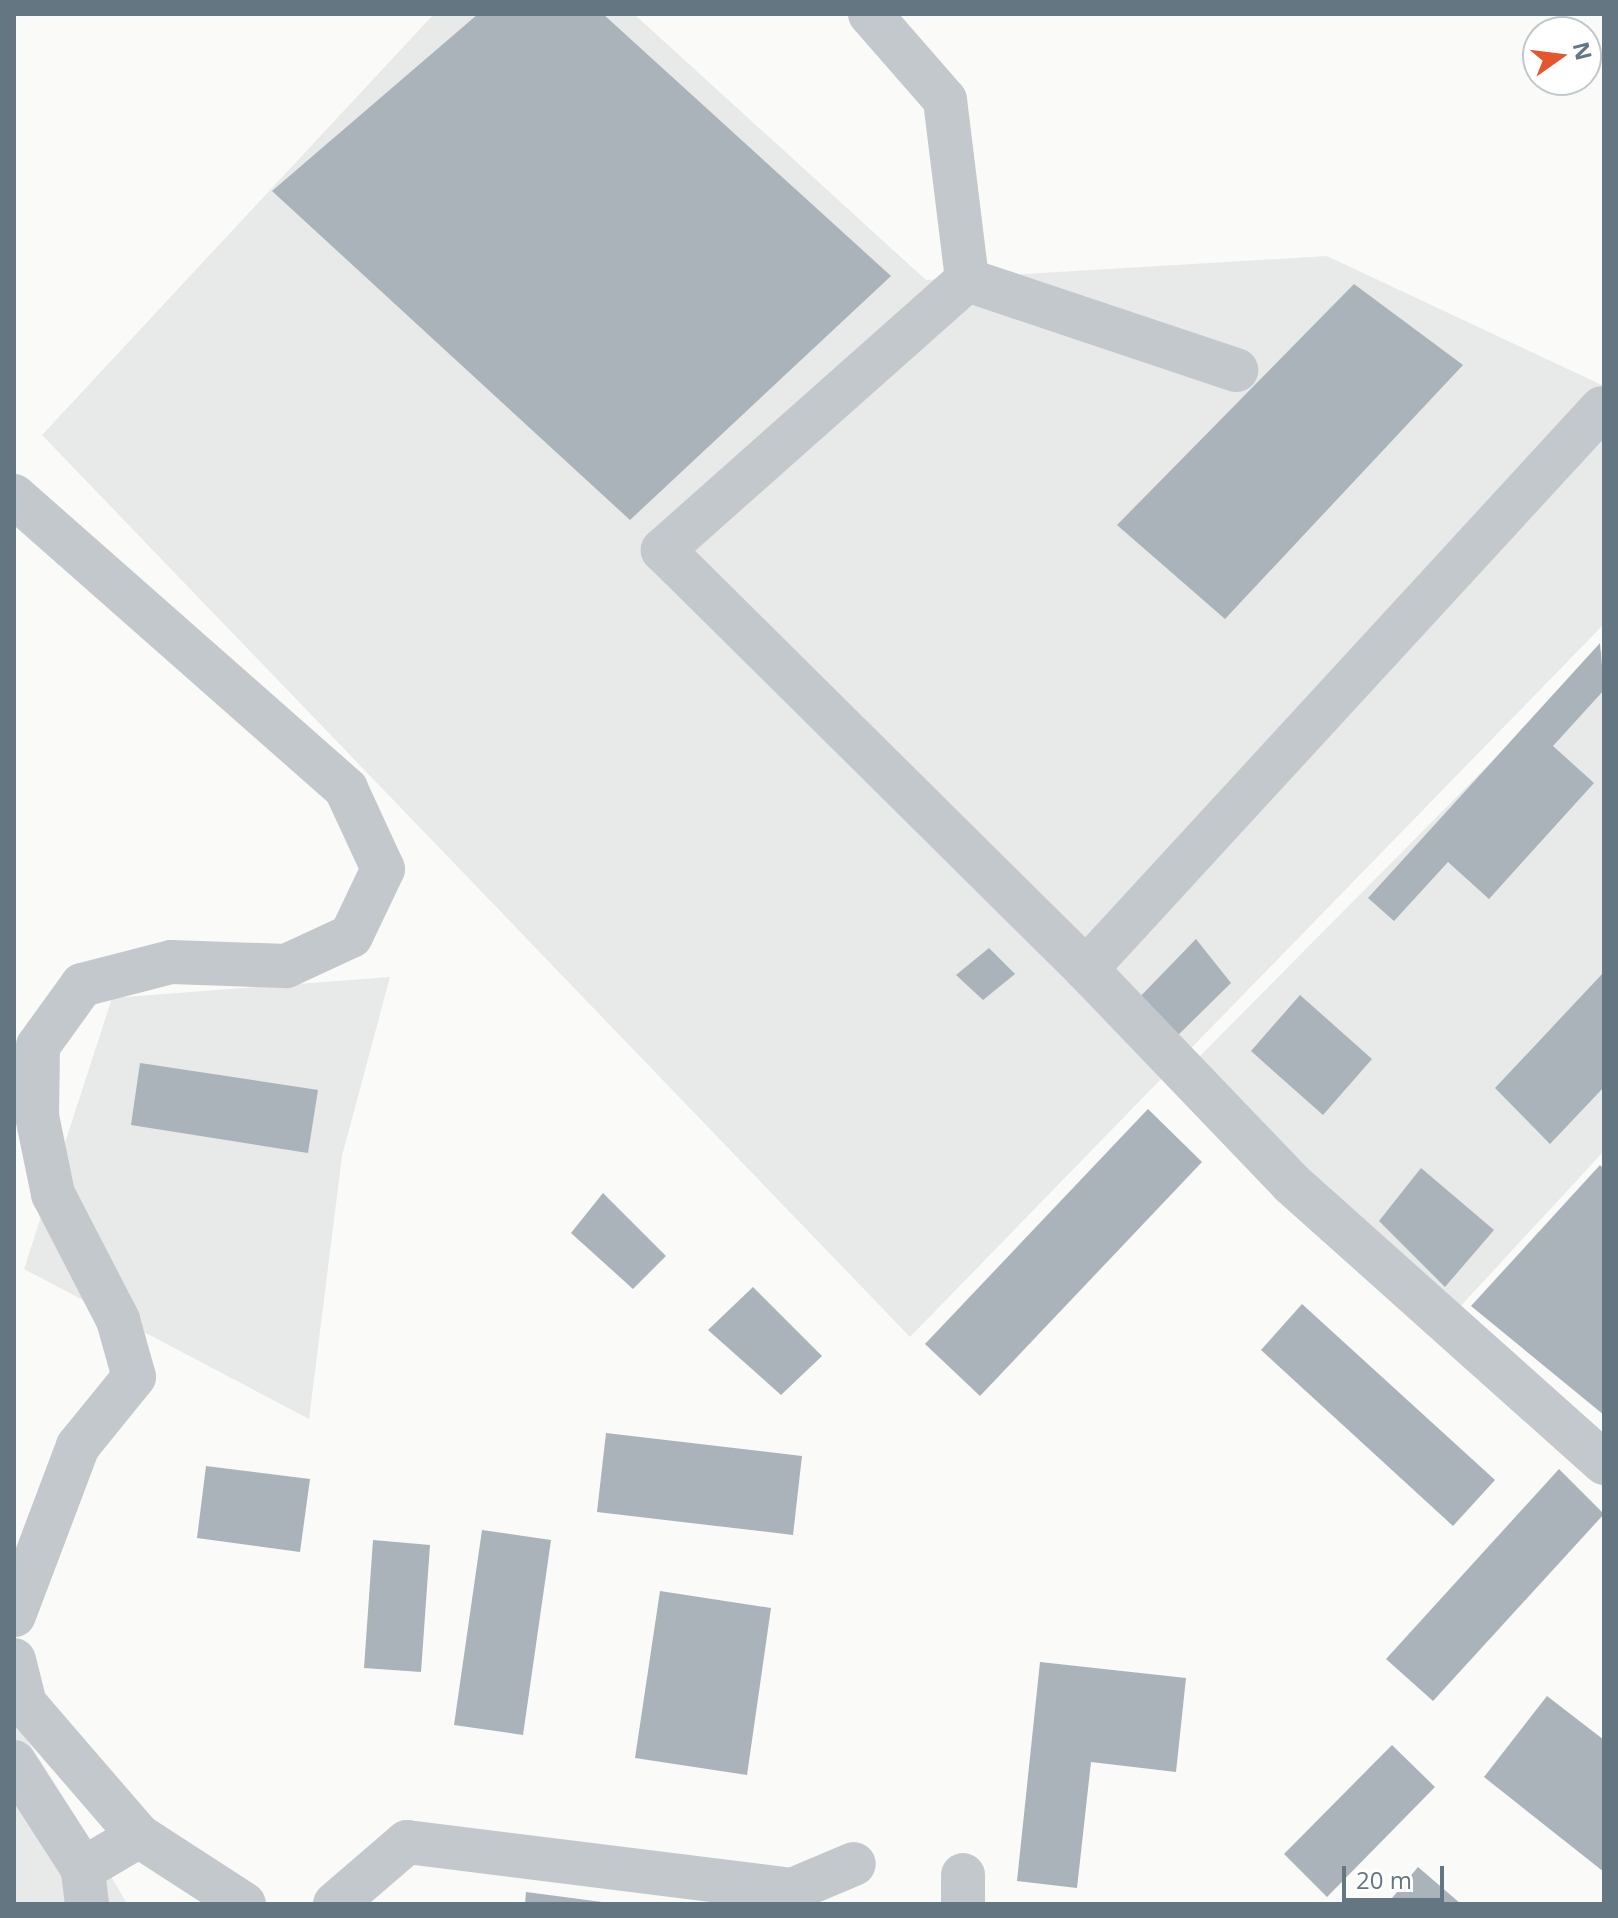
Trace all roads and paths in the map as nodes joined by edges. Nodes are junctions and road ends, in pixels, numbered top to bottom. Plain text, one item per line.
1 (870, 14) edge
2 (967, 280) junction
3 (1236, 370) dead end
4 (1602, 408) edge
5 (14, 496) edge
6 (1086, 969) junction
7 (1604, 1463) edge
8 (14, 1615) edge
9 (14, 1660) edge
10 (14, 1762) edge
11 (139, 1836) junction
12 (854, 1864) dead end
13 (85, 1886) edge
14 (244, 1904) edge
15 (335, 1904) edge

1 - 2 street
2 - 3 street
2 - 6 street
4 - 6 street
5 - 8 street
6 - 7 street
9 - 11 street
10 - 13 street
11 - 13 street
11 - 14 street
12 - 15 street

